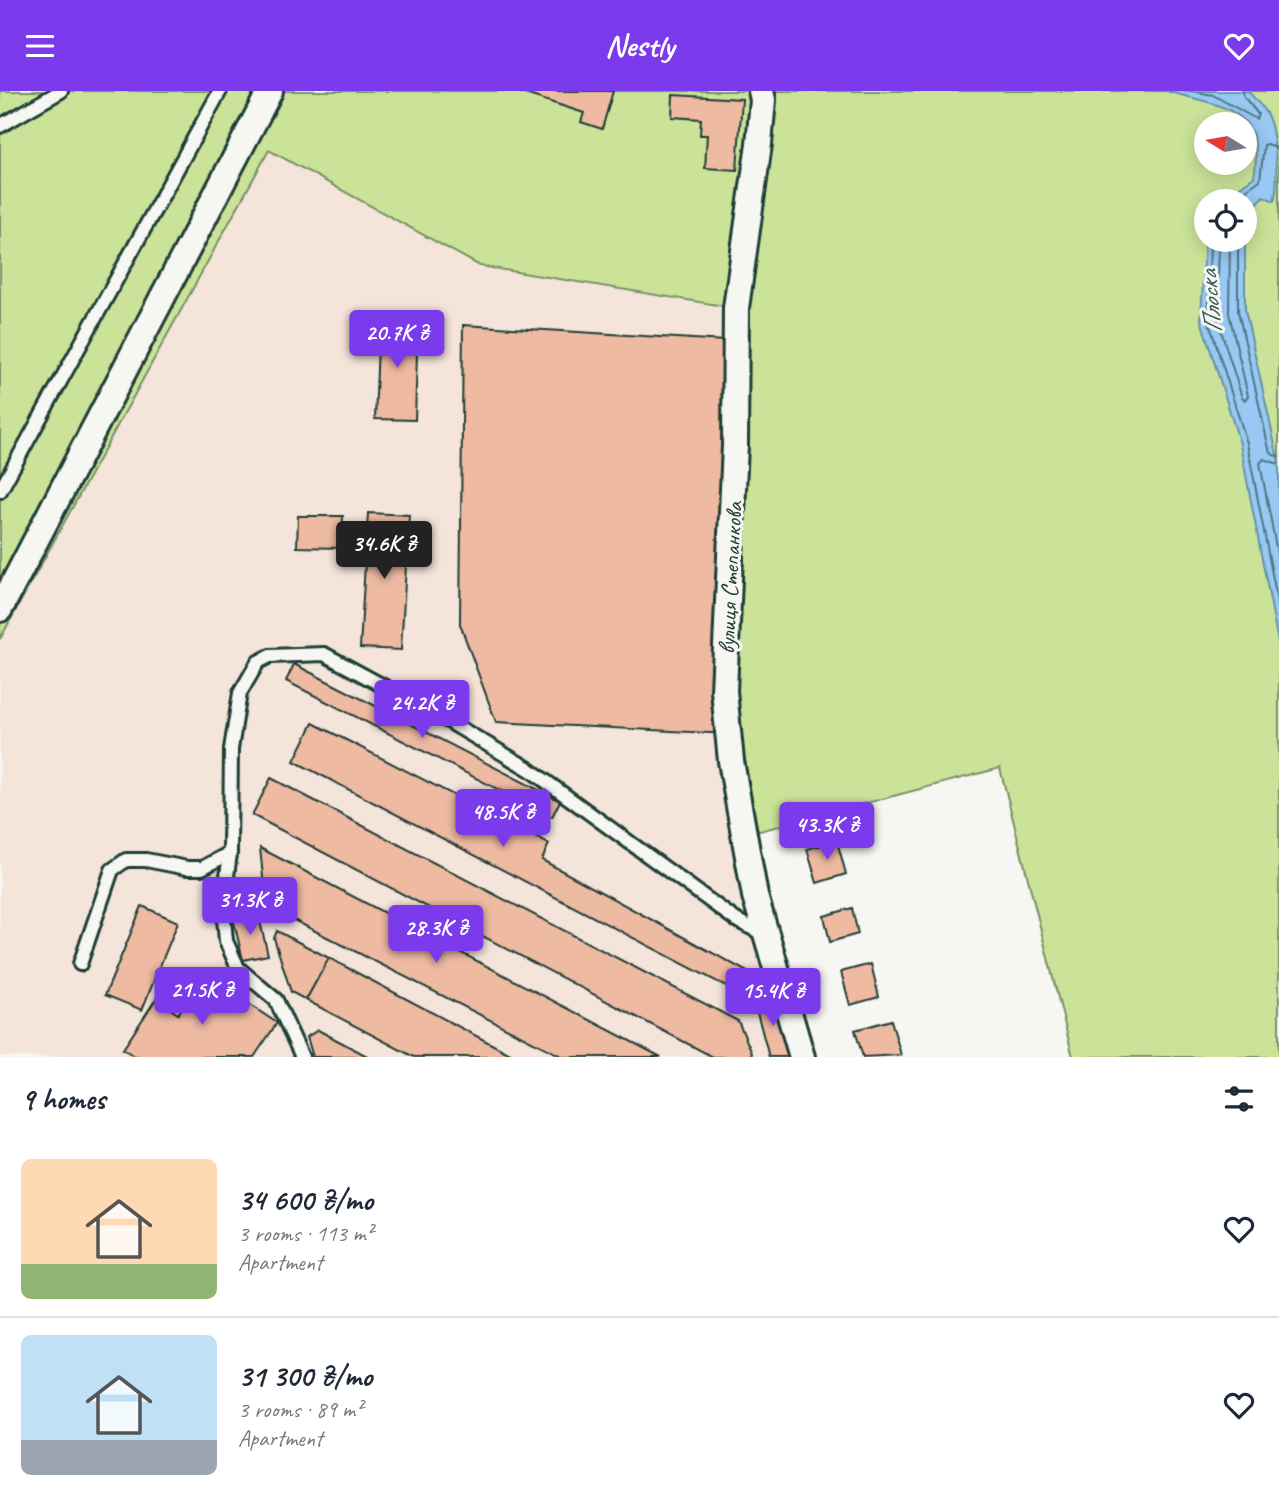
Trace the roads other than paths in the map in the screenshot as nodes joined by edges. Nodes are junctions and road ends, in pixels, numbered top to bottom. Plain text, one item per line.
1 (61, 91) edge
2 (220, 91) edge
3 (270, 91) edge
4 (761, 91) edge
5 (0, 126) edge
6 (0, 491) edge
7 (0, 609) edge
8 (230, 853) junction
9 (767, 936) junction
10 (80, 964) dead end
11 (302, 1057) edge
12 (802, 1057) edge

1 - 5 lane
2 - 6 lane
3 - 7 street
4 - 9 street, вулиця Степанкова
8 - 9 lane
8 - 10 lane
8 - 11 lane
9 - 12 street, вулиця Степанкова

